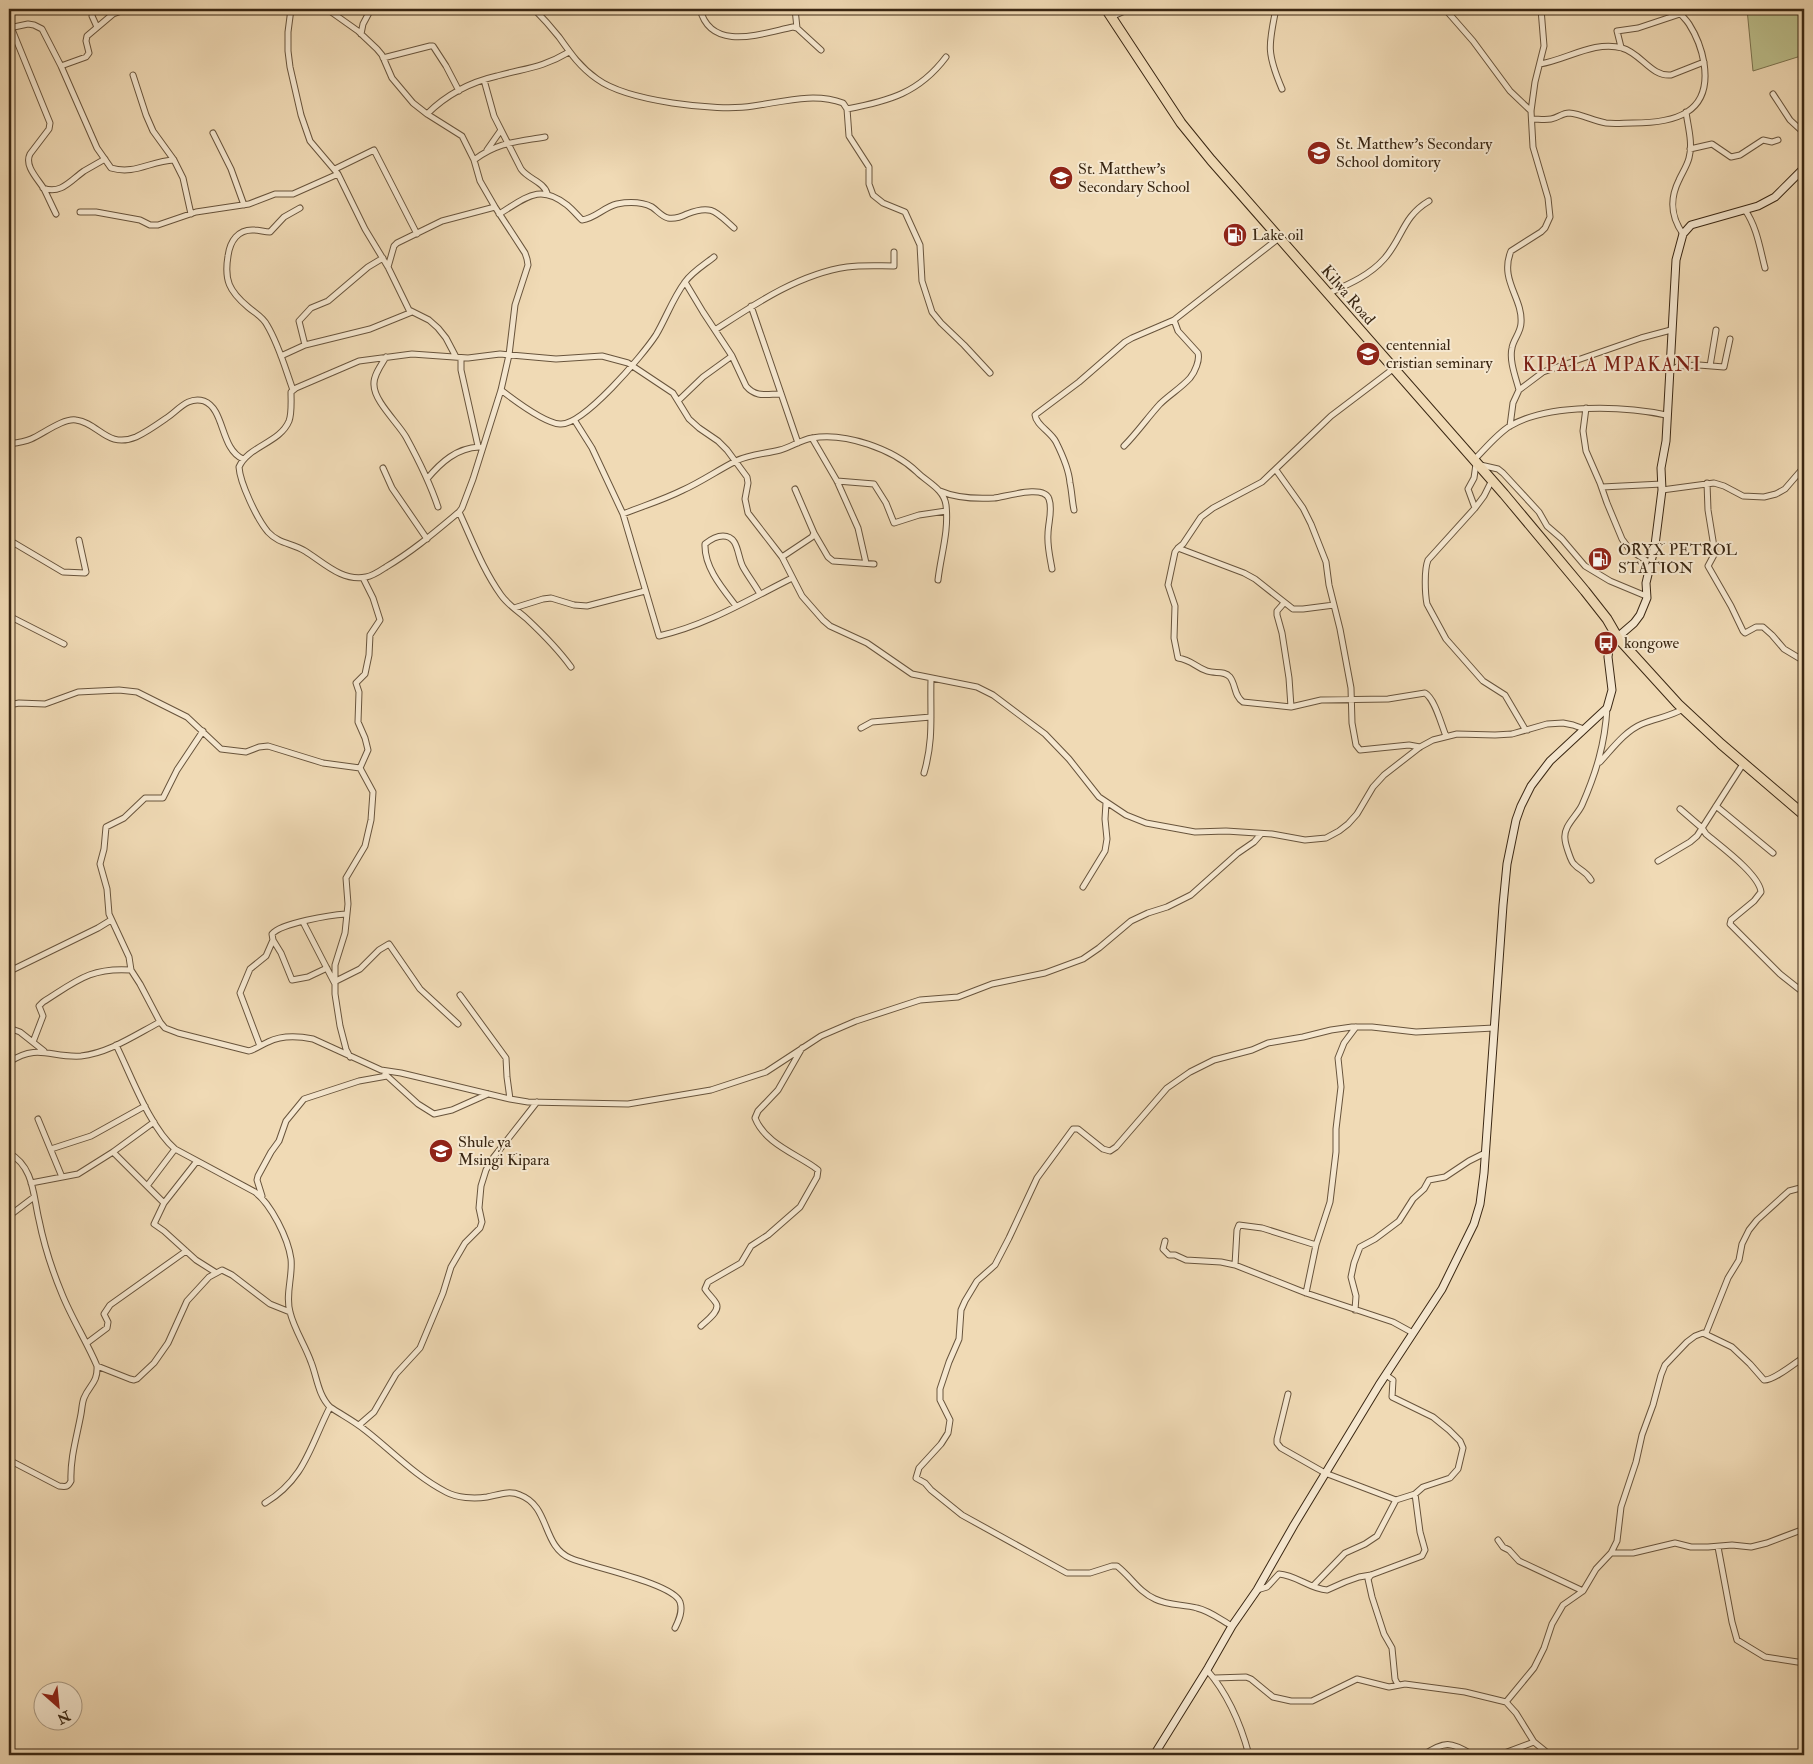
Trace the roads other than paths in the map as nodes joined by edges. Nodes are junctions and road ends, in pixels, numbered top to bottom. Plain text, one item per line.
1 (93, 9) edge
2 (127, 9) edge
3 (292, 9) edge
4 (327, 9) edge
5 (371, 9) edge
6 (534, 9) edge
7 (700, 9) edge
8 (795, 9) edge
9 (1129, 9) edge
10 (1276, 9) edge
11 (1445, 9) edge
12 (1541, 9) edge
13 (1583, 9) edge
14 (1679, 11) edge
15 (1109, 13) edge
16 (97, 27) junction
17 (10, 28) edge
18 (798, 28) junction
19 (361, 34) junction
20 (1621, 47) junction
21 (821, 50) dead end
22 (569, 52) junction
23 (946, 57) dead end
24 (383, 58) junction
25 (1704, 62) junction
26 (1540, 64) junction
27 (62, 66) junction
28 (134, 75) dead end
29 (484, 80) junction
30 (1282, 89) dead end
31 (459, 91) junction
32 (1773, 94) dead end
33 (847, 109) junction
34 (1531, 111) junction
35 (1686, 112) junction
36 (427, 114) junction
37 (1532, 119) junction
38 (501, 130) junction
39 (1804, 132) edge
40 (213, 133) dead end
41 (545, 137) dead end
42 (1778, 140) dead end
43 (508, 142) junction
44 (1690, 149) junction
45 (486, 150) junction
46 (105, 160) junction
47 (174, 160) junction
48 (474, 160) junction
49 (1804, 168) edge
50 (336, 172) junction
51 (43, 188) junction
52 (547, 193) junction
53 (1429, 201) dead end
54 (244, 205) junction
55 (300, 208) dead end
56 (495, 208) junction
57 (1744, 210) junction
58 (80, 212) dead end
59 (56, 214) dead end
60 (191, 214) junction
61 (499, 214) junction
62 (734, 228) dead end
63 (416, 234) junction
64 (1683, 234) junction
65 (1280, 237) junction
66 (894, 252) dead end
67 (714, 257) dead end
68 (383, 258) junction
69 (388, 267) junction
70 (1765, 268) dead end
71 (685, 282) junction
72 (1327, 294) junction
73 (751, 306) junction
74 (412, 312) junction
75 (1174, 320) junction
76 (716, 330) junction
77 (1671, 330) junction
78 (1716, 330) dead end
79 (1730, 339) dead end
80 (305, 345) junction
81 (509, 355) junction
82 (281, 356) junction
83 (732, 356) junction
84 (386, 357) junction
85 (458, 358) junction
86 (631, 365) junction
87 (1710, 366) junction
88 (1393, 369) junction
89 (1670, 371) junction
90 (990, 373) dead end
91 (293, 390) junction
92 (501, 390) junction
93 (1519, 390) junction
94 (781, 394) junction
95 (678, 400) junction
96 (1586, 408) junction
97 (1666, 415) junction
98 (575, 420) junction
99 (1510, 426) junction
100 (812, 438) junction
101 (798, 443) junction
102 (9, 444) edge
103 (1124, 446) dead end
104 (480, 447) junction
105 (243, 459) junction
106 (735, 461) junction
107 (1475, 462) junction
108 (1804, 467) edge
109 (383, 468) dead end
110 (1276, 470) junction
111 (427, 480) junction
112 (1492, 480) junction
113 (837, 481) junction
114 (1707, 483) junction
115 (1602, 487) junction
116 (1662, 487) junction
117 (795, 489) dead end
118 (940, 491) junction
119 (438, 507) dead end
120 (1475, 508) junction
121 (1074, 510) dead end
122 (946, 511) junction
123 (459, 512) junction
124 (623, 514) junction
125 (814, 533) junction
126 (427, 539) junction
127 (9, 540) edge
128 (79, 540) dead end
129 (1178, 548) junction
130 (782, 557) junction
131 (866, 563) junction
132 (874, 564) dead end
133 (1650, 564) junction
134 (1052, 569) dead end
135 (363, 578) junction
136 (792, 578) junction
137 (938, 580) dead end
138 (645, 591) junction
139 (760, 594) junction
140 (1646, 596) junction
141 (1284, 603) junction
142 (1334, 605) junction
143 (736, 606) junction
144 (514, 608) junction
145 (9, 616) edge
146 (1618, 638) junction
147 (64, 644) dead end
148 (1804, 661) edge
149 (571, 667) dead end
150 (931, 679) junction
151 (1350, 700) junction
152 (9, 705) edge
153 (1291, 707) junction
154 (1607, 708) junction
155 (1683, 709) junction
156 (931, 718) junction
157 (861, 728) dead end
158 (1584, 729) junction
159 (1528, 730) junction
160 (204, 731) junction
161 (1446, 736) junction
162 (1420, 747) junction
163 (1599, 762) junction
164 (1743, 764) junction
165 (360, 768) junction
166 (924, 773) dead end
167 (1106, 803) junction
168 (1716, 806) junction
169 (1680, 809) dead end
170 (1804, 815) edge
171 (1702, 828) junction
172 (1261, 834) junction
173 (1774, 853) dead end
174 (1658, 861) dead end
175 (1591, 880) dead end
176 (1083, 887) dead end
177 (346, 914) junction
178 (111, 920) junction
179 (303, 922) junction
180 (273, 940) junction
181 (327, 968) junction
182 (14, 969) dead end
183 (131, 970) junction
184 (336, 983) junction
185 (1804, 992) edge
186 (460, 995) dead end
187 (160, 1022) junction
188 (458, 1024) dead end
189 (1356, 1027) junction
190 (9, 1028) edge
191 (1494, 1028) junction
192 (33, 1042) junction
193 (116, 1045) junction
194 (260, 1046) junction
195 (803, 1048) junction
196 (45, 1051) junction
197 (351, 1058) junction
198 (9, 1062) edge
199 (382, 1070) junction
200 (387, 1076) junction
201 (488, 1094) junction
202 (510, 1100) junction
203 (537, 1102) junction
204 (145, 1106) junction
205 (38, 1119) dead end
206 (154, 1122) junction
207 (175, 1149) junction
208 (51, 1150) junction
209 (113, 1152) junction
210 (9, 1153) edge
211 (1485, 1153) junction
212 (197, 1161) junction
213 (62, 1177) junction
214 (31, 1183) junction
215 (147, 1186) junction
216 (1804, 1187) edge
217 (34, 1197) junction
218 (263, 1198) junction
219 (164, 1203) junction
220 (9, 1216) edge
221 (1165, 1242) dead end
222 (1316, 1245) junction
223 (186, 1251) junction
224 (1235, 1265) junction
225 (215, 1272) junction
226 (1306, 1293) junction
227 (1355, 1310) junction
228 (290, 1312) junction
229 (701, 1326) dead end
230 (1413, 1333) junction
231 (1706, 1333) junction
232 (87, 1343) junction
233 (1804, 1357) edge
234 (97, 1366) junction
235 (1386, 1375) junction
236 (1288, 1394) dead end
237 (330, 1407) junction
238 (359, 1425) junction
239 (9, 1460) edge
240 (1326, 1473) junction
241 (1415, 1494) junction
242 (1396, 1500) junction
243 (265, 1503) dead end
244 (1804, 1529) edge
245 (1498, 1540) dead end
246 (1718, 1547) junction
247 (1611, 1553) junction
248 (1371, 1575) junction
249 (1313, 1586) junction
250 (1257, 1590) junction
251 (1583, 1591) junction
252 (1232, 1626) junction
253 (675, 1628) dead end
254 (1804, 1663) edge
255 (1208, 1670) junction
256 (1215, 1678) junction
257 (1398, 1686) junction
258 (1506, 1702) junction
259 (1534, 1742) junction
260 (1154, 1755) edge
261 (1249, 1755) edge
262 (1423, 1755) edge
263 (1473, 1755) edge
264 (1499, 1755) edge
265 (1550, 1755) edge

1 - 16 street
2 - 16 street
3 - 50 street
4 - 19 street
5 - 19 street
6 - 22 street
7 - 18 street
8 - 18 street
9 - 15 street
10 - 30 street
11 - 34 street
12 - 13 street
12 - 26 street
14 - 20 street
14 - 25 street
15 - 65 highway, Kilwa Road
16 - 27 street
17 - 27 street
17 - 51 street
18 - 21 street
19 - 24 street
20 - 25 street
20 - 26 street
22 - 29 street
22 - 33 street
23 - 33 street
24 - 31 street
24 - 36 street
25 - 35 street
26 - 34 street
27 - 46 street
28 - 47 street
29 - 31 street
29 - 38 street
31 - 36 street
32 - 39 street
33 - 90 street
34 - 37 street
35 - 37 street
35 - 44 street
36 - 48 street
37 - 93 street
38 - 43 street
38 - 45 street
40 - 54 street
41 - 43 street
42 - 44 street
43 - 45 street
43 - 52 street
44 - 64 street
45 - 48 street
46 - 47 street
46 - 51 street
47 - 60 street
48 - 56 street
49 - 57 main road
50 - 54 street
50 - 63 street
50 - 68 street
51 - 59 street
52 - 61 street
52 - 62 street
53 - 72 street
54 - 60 street
55 - 82 street
56 - 61 street
56 - 63 street
57 - 64 main road
57 - 70 street
58 - 60 street
61 - 81 street
63 - 69 street
64 - 77 main road
65 - 72 highway, Kilwa Road
65 - 75 street
66 - 73 street
67 - 71 street
68 - 69 street
68 - 80 street
69 - 74 street
71 - 76 street
71 - 86 street
72 - 88 highway, Kilwa Road
73 - 76 street
73 - 94 street
74 - 80 street
74 - 85 street
75 - 103 street
75 - 121 street
76 - 83 street
77 - 89 main road
77 - 93 street
78 - 87 street
79 - 87 street
80 - 82 street
81 - 85 street
81 - 86 street
81 - 92 street
82 - 91 street
83 - 94 street
83 - 95 street
84 - 85 street
84 - 91 street
84 - 111 street
85 - 104 street
86 - 95 street
86 - 98 street
87 - 89 street
88 - 107 highway, Kilwa Road
88 - 110 street
89 - 97 main road
91 - 105 street
92 - 98 street
92 - 104 street
93 - 99 street
94 - 101 street
95 - 106 street
96 - 97 street
96 - 99 street
96 - 115 street
97 - 116 main road
98 - 124 street
99 - 107 street
100 - 101 street
100 - 113 street
100 - 118 street
101 - 106 street
102 - 105 street
104 - 111 street
104 - 123 street
105 - 135 street
106 - 124 street
106 - 130 street
107 - 112 highway, Kilwa Road
107 - 120 street
107 - 140 street
108 - 114 street
109 - 126 street
110 - 129 street
110 - 142 street
111 - 119 street
112 - 120 street
112 - 146 highway, Kilwa Road
113 - 122 street
113 - 131 street
114 - 116 street
114 - 148 street
115 - 116 street
115 - 133 street
116 - 133 main road
117 - 125 street
118 - 122 street
118 - 134 street
120 - 159 street
122 - 137 street
123 - 126 street
123 - 144 street
124 - 138 street
125 - 130 street
125 - 131 street
126 - 135 street
127 - 128 street
129 - 141 street
129 - 153 street
130 - 136 street
131 - 132 street
133 - 140 main road
135 - 165 street
136 - 139 street
136 - 150 street
138 - 143 street
138 - 144 street
139 - 143 street
139 - 143 street
140 - 146 main road
141 - 142 street
141 - 153 street
142 - 151 street
144 - 149 street
145 - 147 street
146 - 154 main road
146 - 155 highway, Kilwa Road
150 - 156 street
150 - 167 street
151 - 153 street
151 - 161 street
151 - 162 street
152 - 160 street
154 - 158 main road
154 - 163 street
155 - 163 street
155 - 164 highway, Kilwa Road
156 - 157 street
156 - 166 street
158 - 159 street
158 - 191 main road
159 - 161 street
160 - 165 street
160 - 178 street
161 - 162 street
162 - 172 street
163 - 175 street
164 - 168 street
164 - 170 highway, Kilwa Road
165 - 177 street
167 - 172 street
167 - 176 street
168 - 171 street
168 - 173 street
169 - 171 street
171 - 174 street
171 - 185 street
172 - 195 street
177 - 179 street
177 - 184 street
178 - 182 street
178 - 183 street
179 - 180 street
179 - 181 street
180 - 181 street
180 - 194 street
181 - 184 street
183 - 187 street
183 - 192 street
184 - 188 street
184 - 197 street
186 - 202 street
187 - 193 street
187 - 194 street
189 - 191 street
189 - 222 street
189 - 252 street
190 - 192 street
191 - 211 main road
192 - 196 street
193 - 196 street
193 - 204 street
194 - 197 street
195 - 203 street
195 - 229 street
196 - 198 street
197 - 199 street
199 - 200 street
199 - 201 street
200 - 201 street
200 - 218 street
201 - 202 street
202 - 203 street
203 - 238 street
204 - 206 street
204 - 208 street
205 - 208 street
206 - 207 street
206 - 209 street
207 - 212 street
207 - 215 street
208 - 213 street
209 - 213 street
209 - 215 street
210 - 214 street
211 - 227 street
211 - 230 main road
212 - 218 street
212 - 219 street
213 - 214 street
214 - 217 street
215 - 219 street
216 - 231 street
217 - 220 street
217 - 232 street
218 - 228 street
219 - 223 street
221 - 224 street
222 - 224 street
222 - 226 street
223 - 225 street
223 - 232 street
224 - 226 street
225 - 228 street
225 - 234 street
226 - 227 street
227 - 230 street
228 - 237 street
230 - 235 main road
231 - 233 street
231 - 247 street
232 - 234 street
234 - 239 street
235 - 240 main road
235 - 241 street
236 - 240 street
237 - 238 street
237 - 243 street
238 - 253 street
240 - 242 street
240 - 250 main road
241 - 242 street
241 - 248 street
242 - 249 street
244 - 246 street
245 - 251 street
246 - 247 street
246 - 254 street
247 - 251 street
248 - 249 street
248 - 257 street
249 - 250 street
250 - 252 main road
251 - 258 street
252 - 255 main road
255 - 256 street
255 - 260 main road
256 - 257 street
256 - 261 street
257 - 258 street
258 - 259 street
259 - 264 street
259 - 265 street
262 - 263 street

